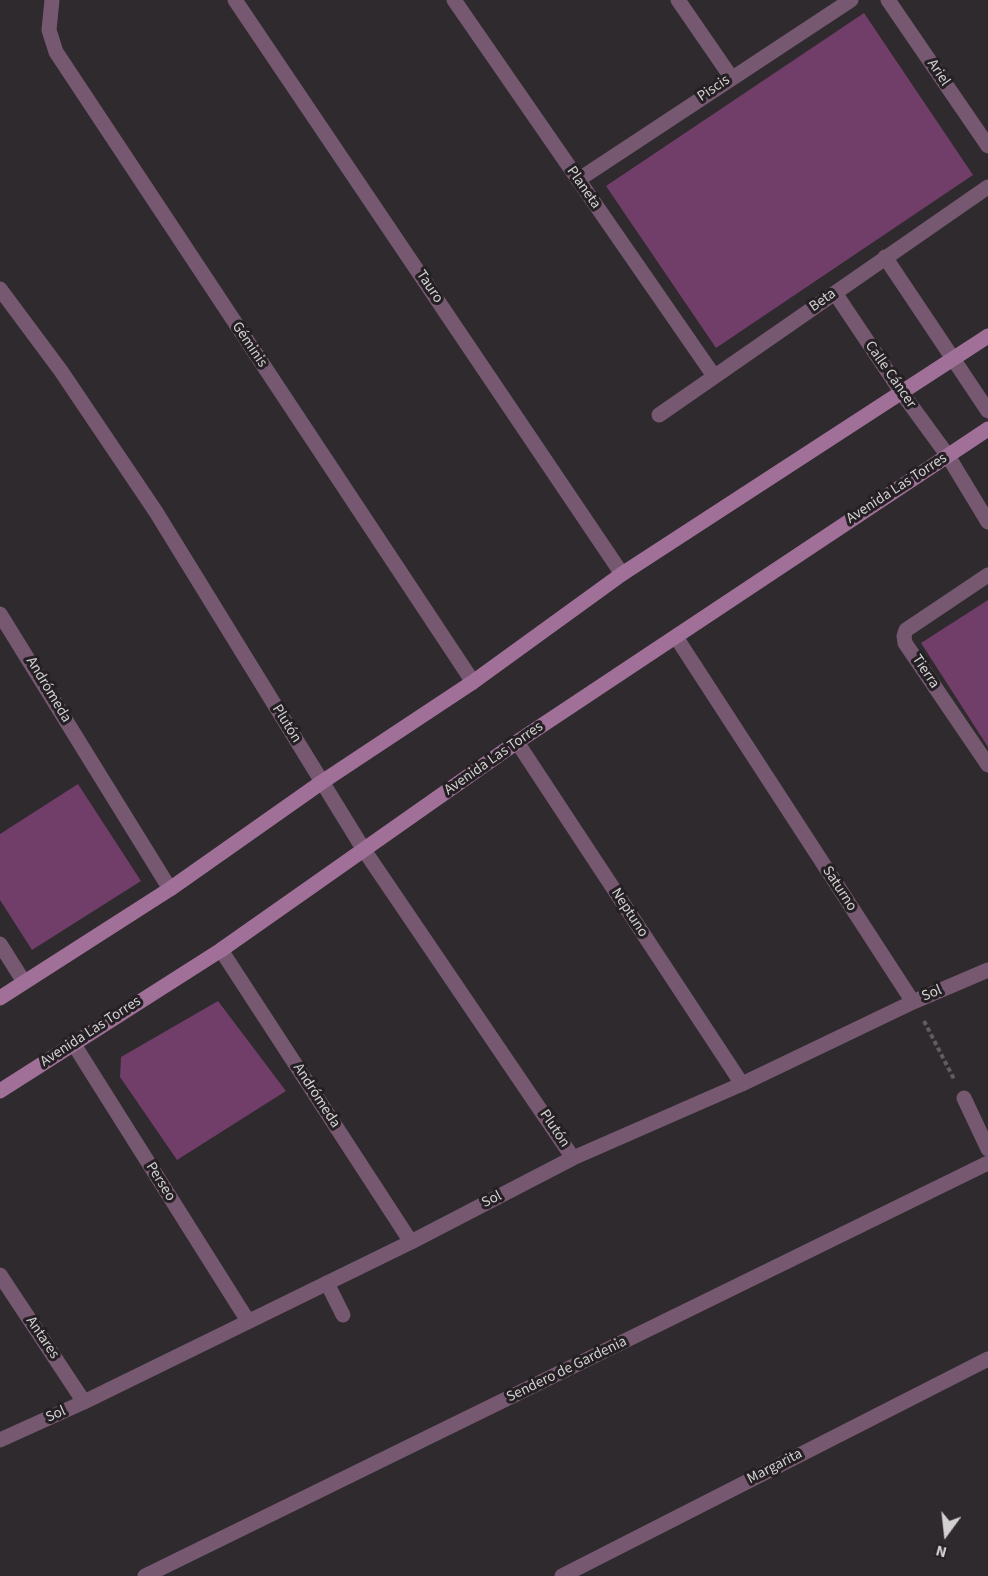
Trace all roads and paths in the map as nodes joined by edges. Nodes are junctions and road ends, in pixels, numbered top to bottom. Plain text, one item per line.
1 (52, 0) edge
2 (235, 0) edge
3 (454, 0) edge
4 (678, 0) edge
5 (851, 0) edge
6 (888, 0) edge
7 (731, 77) junction
8 (988, 146) edge
9 (578, 180) junction
10 (988, 187) edge
11 (885, 257) junction
12 (0, 289) edge
13 (835, 293) junction
14 (988, 336) edge
15 (954, 359) junction
16 (714, 376) junction
17 (902, 393) junction
18 (988, 411) edge
19 (659, 414) dead end
20 (988, 429) edge
21 (948, 456) junction
22 (988, 522) edge
23 (622, 574) junction
24 (988, 575) edge
25 (0, 614) edge
26 (676, 637) junction
27 (473, 682) junction
28 (517, 742) junction
29 (988, 765) edge
30 (322, 782) junction
31 (364, 850) junction
32 (170, 889) junction
33 (0, 944) edge
34 (221, 950) junction
35 (988, 970) edge
36 (24, 982) junction
37 (0, 998) edge
38 (913, 1002) junction
39 (73, 1043) junction
40 (742, 1084) junction
41 (0, 1091) edge
42 (964, 1098) joint
43 (988, 1149) edge
44 (573, 1158) junction
45 (988, 1163) edge
46 (411, 1242) junction
47 (0, 1275) edge
48 (327, 1283) junction
49 (343, 1315) dead end
50 (248, 1321) junction
51 (988, 1359) edge
52 (84, 1402) junction
53 (0, 1440) edge
54 (145, 1576) edge
55 (562, 1576) edge

1 - 27 street, Géminis
2 - 23 street, Tauro
3 - 9 street, Planeta
4 - 7 street
5 - 7 street, Piscis
6 - 8 street, Ariel
7 - 9 street, Piscis
9 - 16 street, Planeta
10 - 11 street, Beta
11 - 13 street, Beta
11 - 15 street
12 - 30 street, Plutón
13 - 16 street, Beta
13 - 17 street, Calle Cáncer
14 - 15 street
15 - 17 street
15 - 18 street
16 - 19 street, Beta
17 - 21 street, Calle Cáncer
17 - 23 street
20 - 21 street, Avenida Las Torres
21 - 22 street, Calle Cáncer
21 - 26 street, Avenida Las Torres
23 - 27 street
24 - 29 street, Tierra
25 - 32 street, Andrómeda
26 - 28 street, Avenida Las Torres
26 - 38 street, Saturno
27 - 30 street
28 - 31 street, Avenida Las Torres
28 - 40 street, Neptuno
30 - 31 street, Plutón
30 - 32 street
31 - 34 street, Avenida Las Torres
31 - 44 street, Plutón
32 - 36 street
33 - 36 street
34 - 39 street, Avenida Las Torres
34 - 46 street, Andrómeda
35 - 38 street, Sol
36 - 37 street
38 - 40 street, Sol
38 - 42 path
39 - 41 street, Avenida Las Torres
39 - 50 street, Perseo
40 - 44 street, Sol
42 - 43 street
44 - 46 street, Sol
45 - 54 street, Sendero de Gardenia
46 - 48 street, Sol
47 - 52 street, Antares
48 - 49 street
48 - 50 street, Sol
50 - 52 street, Sol
51 - 55 street, Margarita
52 - 53 street, Sol

